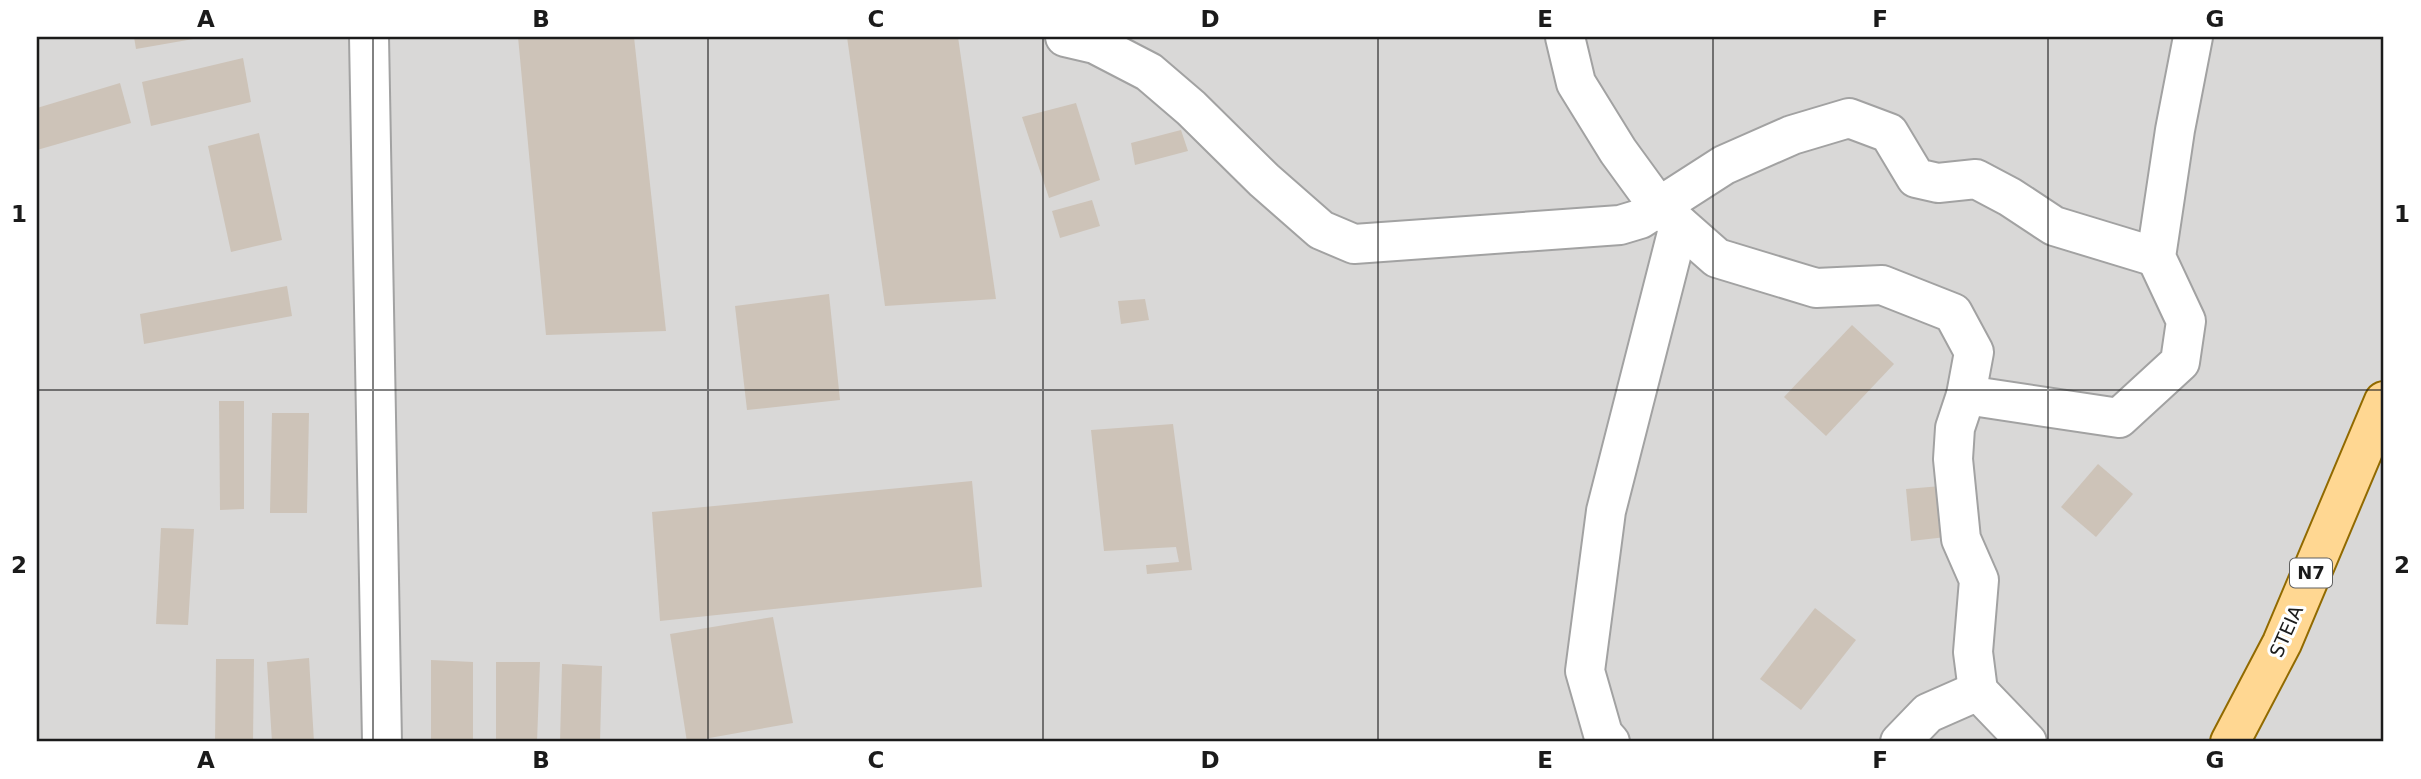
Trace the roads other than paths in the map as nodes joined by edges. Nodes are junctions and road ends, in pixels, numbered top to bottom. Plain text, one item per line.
1 (369, 37) edge
2 (1065, 37) edge
3 (1565, 37) edge
4 (2193, 37) edge
5 (1669, 216) junction
6 (2156, 257) junction
7 (1966, 395) junction
8 (2384, 401) edge
9 (1978, 691) junction
10 (382, 742) edge
11 (1610, 742) edge
12 (1900, 742) edge
13 (2026, 742) edge
14 (2230, 742) edge

1 - 10 street
2 - 5 street
3 - 5 street
4 - 6 street
5 - 6 street
5 - 7 street
5 - 11 street
6 - 7 street
7 - 9 street
8 - 14 main road, STEIA / N7
9 - 12 street
9 - 13 street

